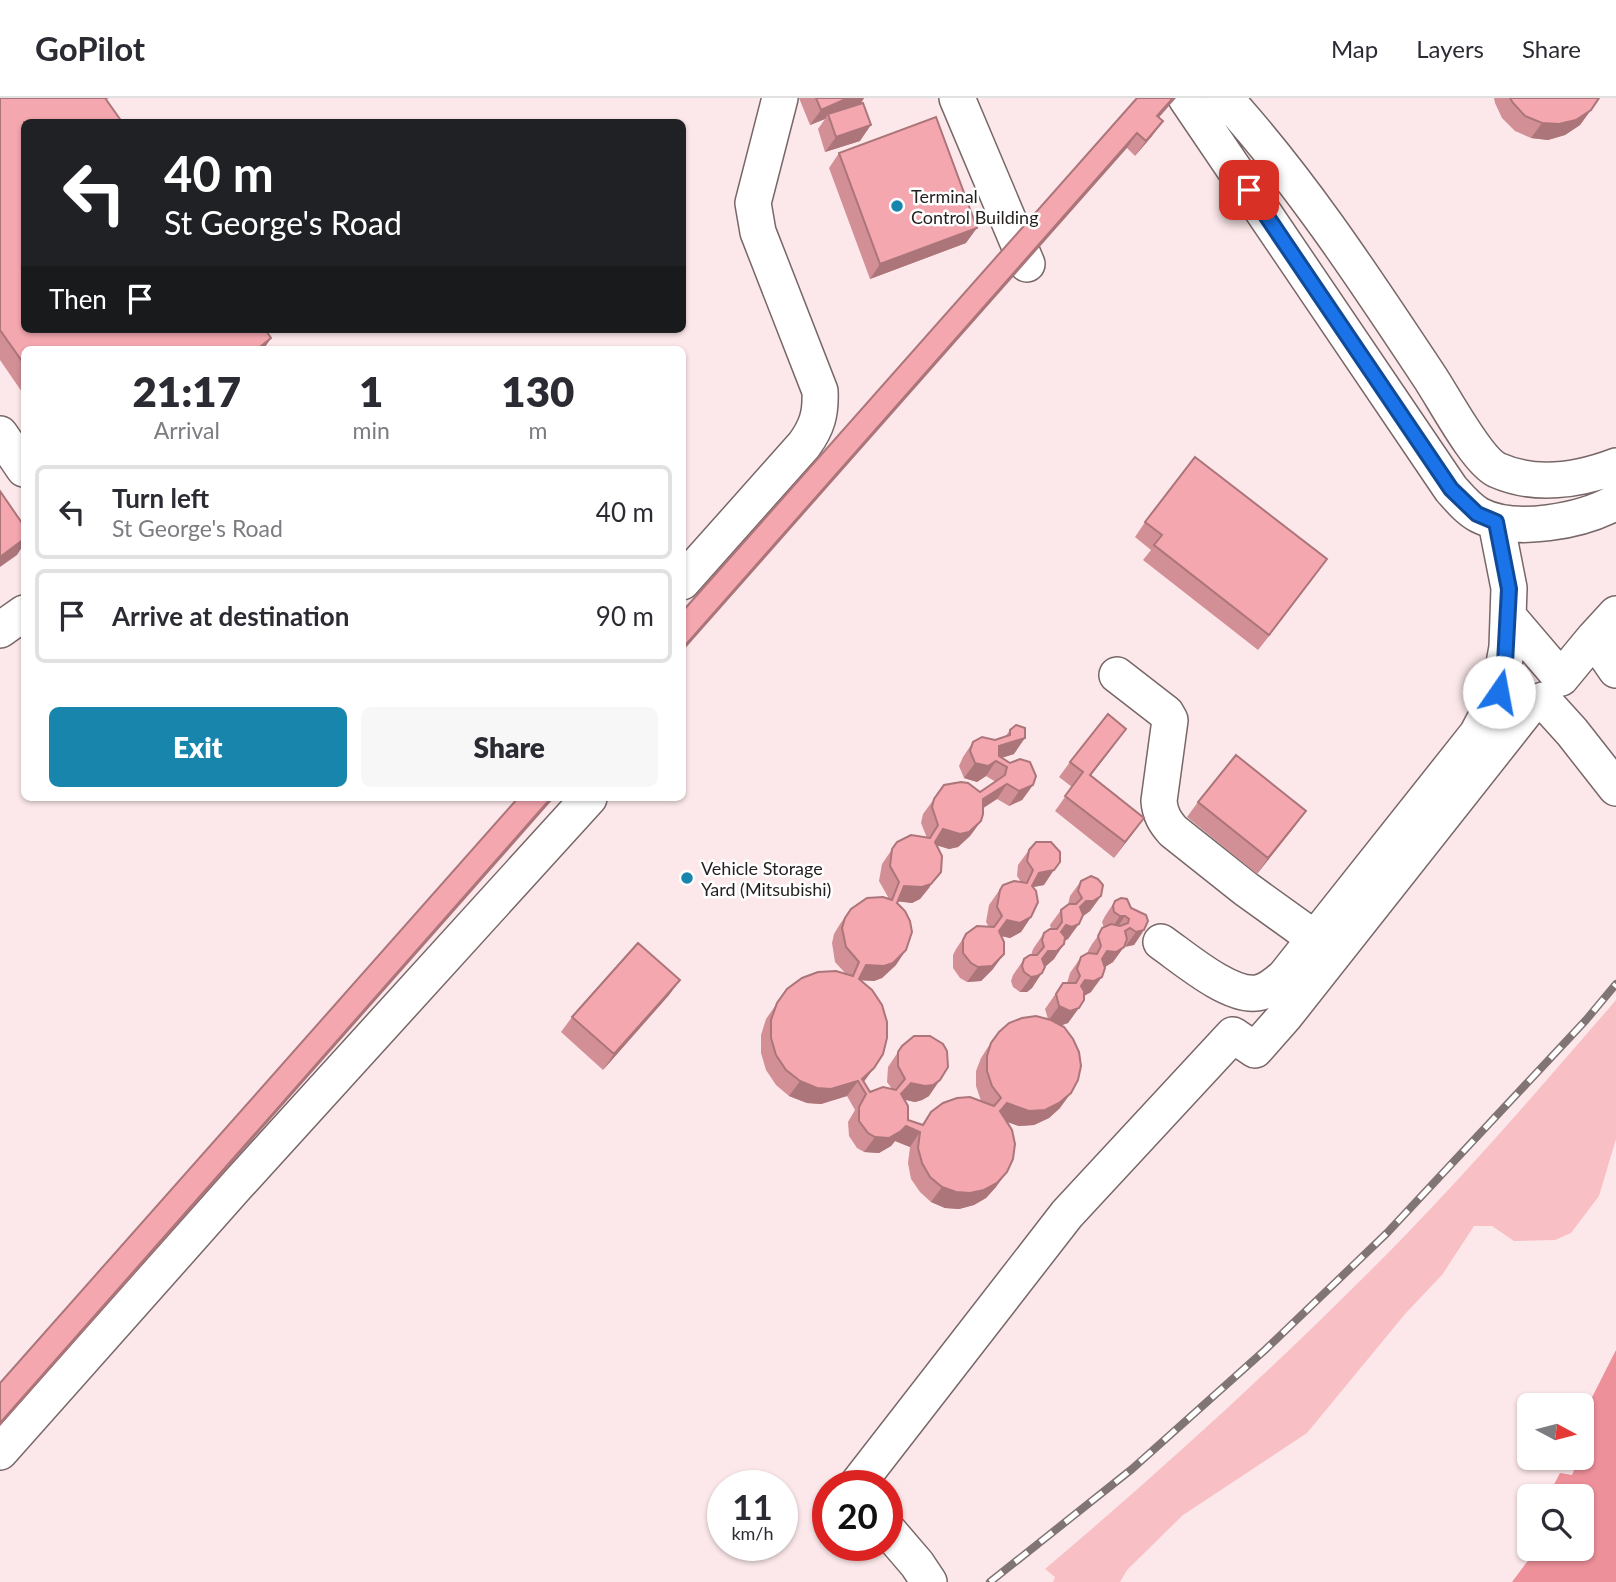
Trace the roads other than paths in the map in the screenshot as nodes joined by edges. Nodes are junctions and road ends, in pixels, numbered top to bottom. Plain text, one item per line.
1 (780, 98) edge
2 (957, 98) edge
3 (1186, 98) edge
4 (1225, 98) edge
5 (1027, 264) edge
6 (0, 434) edge
7 (21, 465) edge
8 (1616, 466) edge
9 (1616, 502) edge
10 (1496, 522) junction
11 (686, 578) edge
12 (21, 615) edge
13 (1508, 615) junction
14 (1605, 626) edge
15 (0, 630) edge
16 (1616, 670) edge
17 (1117, 675) dead end
18 (1616, 788) edge
19 (586, 801) edge
20 (1314, 938) junction
21 (1161, 942) dead end
22 (0, 1452) edge
23 (868, 1470) edge
24 (903, 1548) edge
25 (929, 1582) edge

1 - 11 lane
2 - 5 lane
3 - 10 lane
4 - 8 lane
6 - 7 lane
9 - 10 lane
10 - 13 lane
12 - 15 lane
13 - 14 lane
13 - 20 lane
14 - 16 lane
17 - 20 lane
18 - 23 lane
19 - 22 lane
20 - 21 lane
24 - 25 lane

